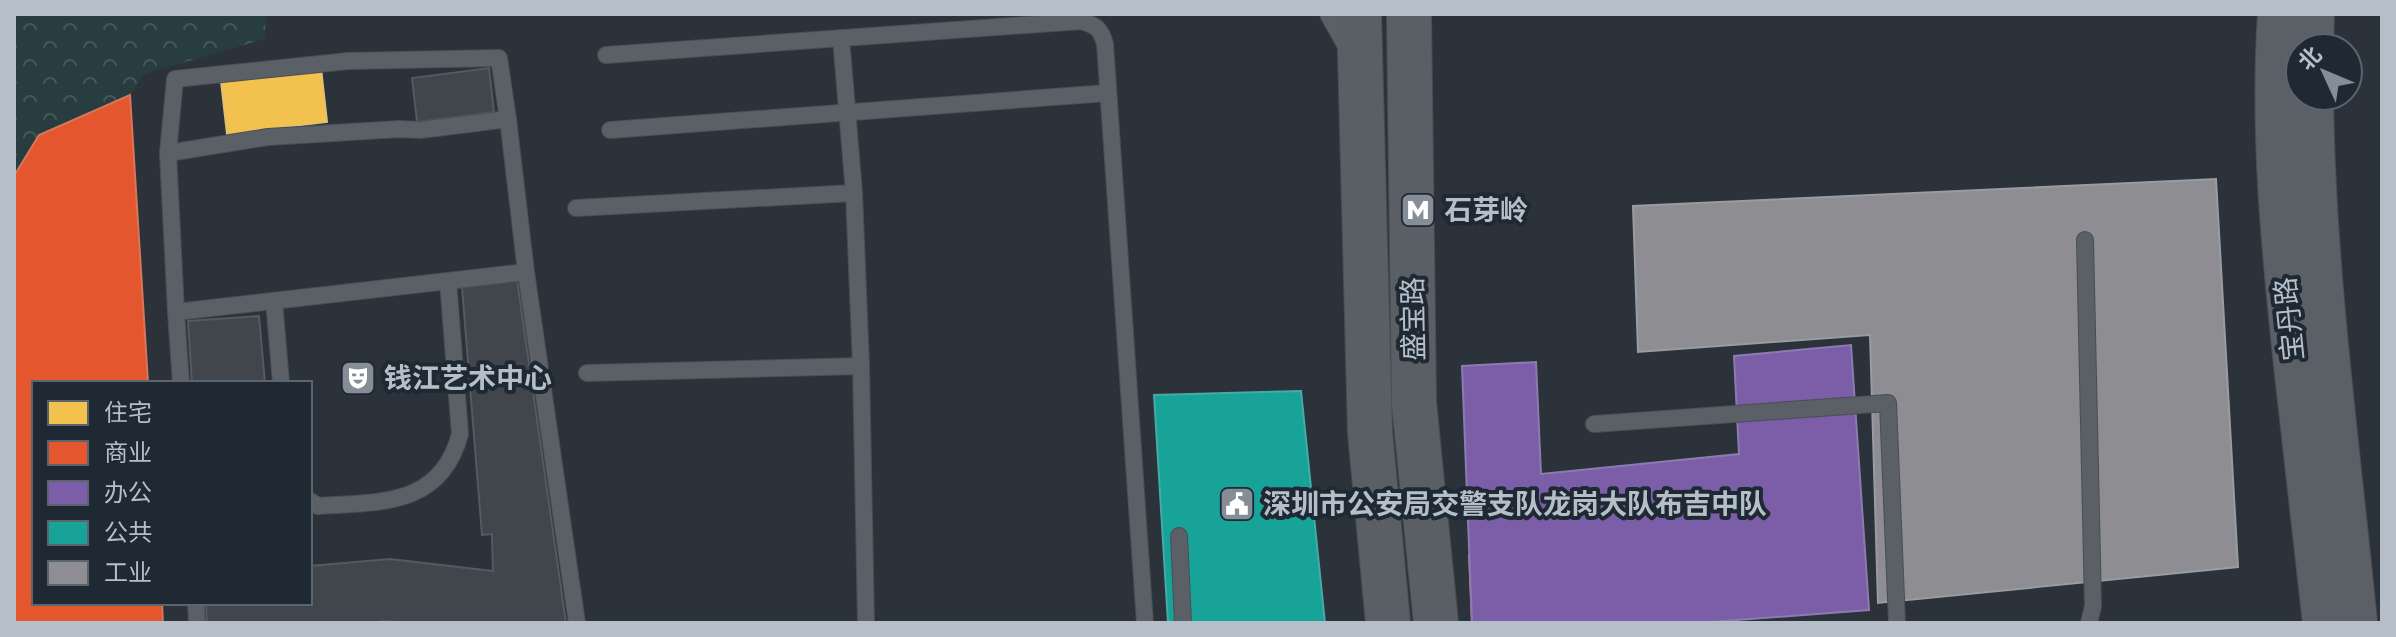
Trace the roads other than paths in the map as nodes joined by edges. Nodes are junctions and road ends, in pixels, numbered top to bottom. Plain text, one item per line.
1 (1328, 14) edge
2 (1359, 14) edge
3 (1409, 14) edge
4 (2278, 14) edge
5 (841, 38) junction
6 (606, 55) dead end
7 (1360, 77) junction
8 (1108, 93) junction
9 (847, 112) junction
10 (2313, 112) edge
11 (508, 119) junction
12 (610, 130) dead end
13 (168, 153) junction
14 (854, 193) junction
15 (576, 208) dead end
16 (2085, 240) dead end
17 (526, 272) junction
18 (448, 281) junction
19 (274, 301) junction
20 (176, 312) junction
21 (861, 366) junction
22 (587, 373) dead end
23 (181, 381) edge
24 (281, 381) edge
25 (1594, 424) dead end
26 (312, 502) edge
27 (1179, 536) dead end
28 (577, 623) edge
29 (866, 623) edge
30 (1145, 623) edge
31 (1183, 623) edge
32 (1388, 623) edge
33 (1436, 623) edge
34 (1897, 623) edge
35 (2089, 623) edge
36 (2323, 623) edge
37 (2357, 623) edge

1 - 7 lane
2 - 7 main road, 盛宝路
3 - 33 main road, 盛宝路
4 - 36 street, 宝丹路
5 - 6 lane
5 - 8 lane
5 - 9 lane
7 - 32 main road, 盛宝路
8 - 9 lane
8 - 30 lane
9 - 12 lane
9 - 14 lane
10 - 37 street, 宝丹路
11 - 13 lane
11 - 13 lane
11 - 17 lane
13 - 20 lane
14 - 15 lane
14 - 21 lane
16 - 35 lane
17 - 18 lane
17 - 28 lane
18 - 19 lane
18 - 26 lane
19 - 20 lane
19 - 24 lane
20 - 23 lane
21 - 22 lane
21 - 29 lane
25 - 34 lane
27 - 31 lane

